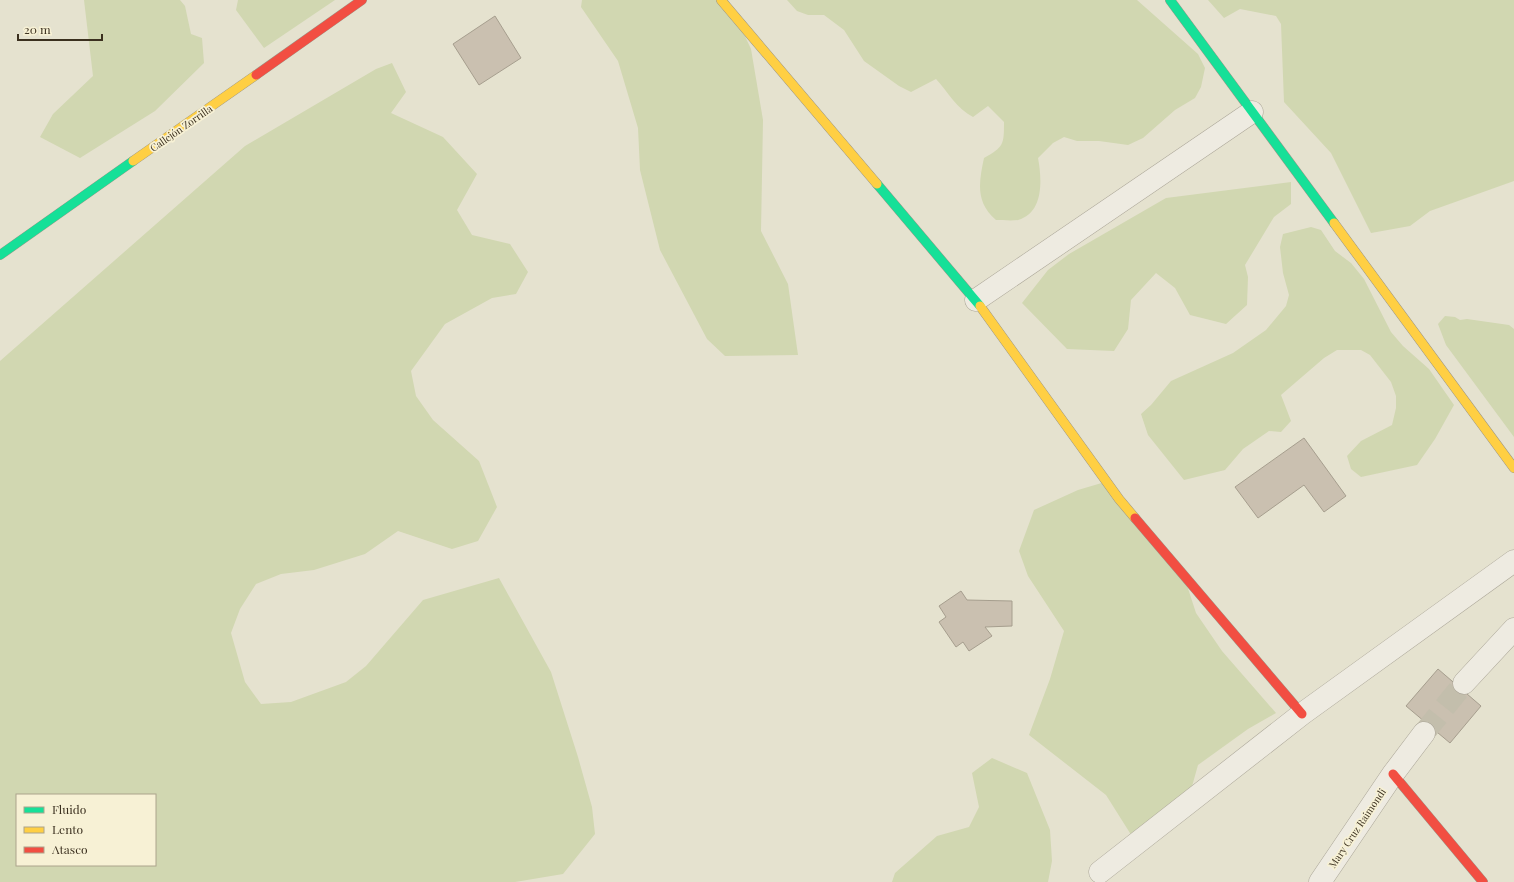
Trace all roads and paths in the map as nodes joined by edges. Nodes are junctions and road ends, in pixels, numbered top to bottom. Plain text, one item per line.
1 (362, 0) edge
2 (721, 0) edge
3 (1170, 0) edge
4 (1252, 112) junction
5 (0, 255) edge
6 (976, 300) junction
7 (1514, 468) edge
8 (1514, 561) edge
9 (1514, 629) edge
10 (1464, 683) tunnel mouth
11 (1302, 714) junction
12 (1424, 733) tunnel mouth
13 (1393, 774) junction
14 (1100, 872) dead end
15 (1320, 882) edge
16 (1483, 882) edge

1 - 5 street, Callejón Zorrilla
2 - 6 street
3 - 4 street
4 - 6 street
4 - 7 street
6 - 11 street
8 - 11 street
9 - 10 street
11 - 14 street
12 - 13 street, Mary Cruz Raimondi
13 - 15 street, Mary Cruz Raimondi
13 - 16 street

